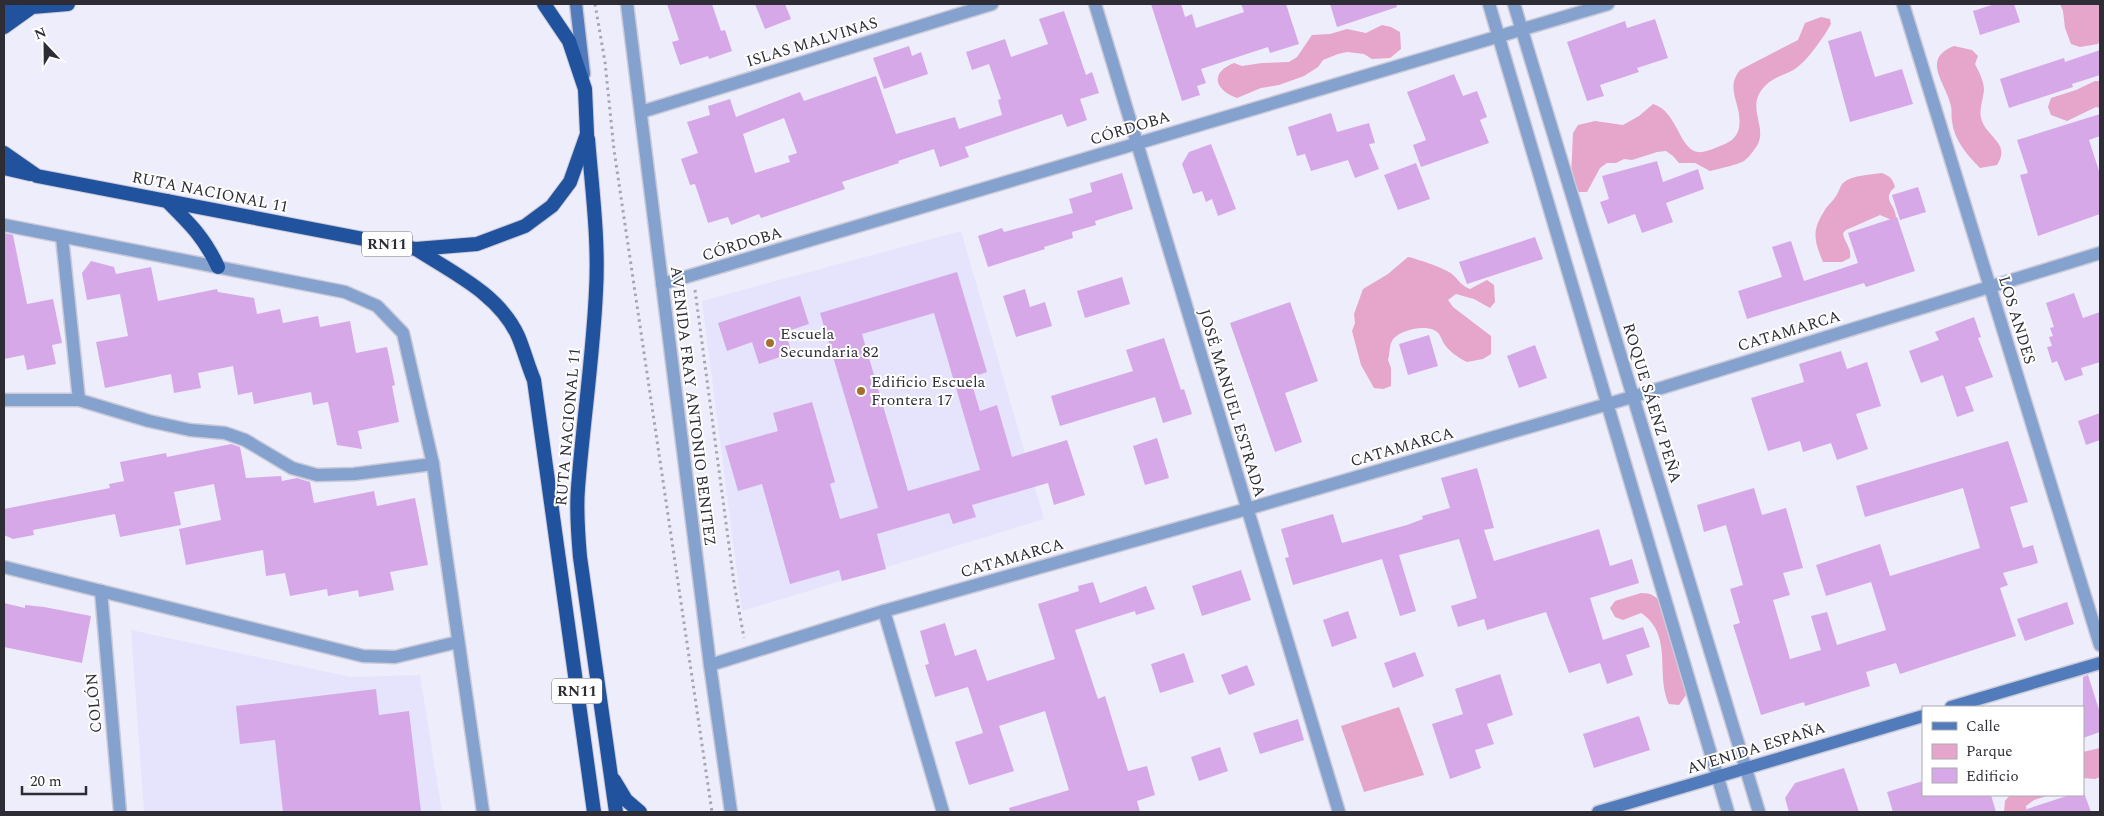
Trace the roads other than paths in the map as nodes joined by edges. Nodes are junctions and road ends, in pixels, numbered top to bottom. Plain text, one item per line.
1 (68, 4) edge
2 (544, 4) edge
3 (576, 4) edge
4 (627, 4) edge
5 (992, 4) edge
6 (1095, 4) edge
7 (1489, 4) edge
8 (1514, 4) edge
9 (1608, 4) edge
10 (1903, 4) edge
11 (32, 7) junction
12 (4, 11) edge
13 (4, 27) edge
14 (1521, 29) junction
15 (1498, 36) junction
16 (585, 89) junction
17 (640, 112) junction
18 (587, 134) junction
19 (1136, 144) junction
20 (4, 152) edge
21 (4, 168) edge
22 (37, 176) junction
23 (166, 201) junction
24 (4, 225) edge
25 (62, 237) junction
26 (416, 250) junction
27 (2100, 253) edge
28 (218, 267) junction
29 (662, 284) junction
30 (1989, 286) junction
31 (1632, 397) junction
32 (4, 400) edge
33 (79, 400) junction
34 (1608, 404) junction
35 (433, 464) junction
36 (1248, 509) junction
37 (4, 567) edge
38 (101, 591) junction
39 (884, 611) junction
40 (458, 642) junction
41 (2100, 645) edge
42 (2100, 663) edge
43 (710, 664) junction
44 (1954, 706) edge
45 (1922, 716) edge
46 (1746, 768) junction
47 (611, 775) junction
48 (1718, 776) junction
49 (120, 812) edge
50 (483, 812) edge
51 (594, 812) edge
52 (616, 812) edge
53 (640, 812) edge
54 (731, 812) edge
55 (943, 812) edge
56 (1339, 812) edge
57 (1598, 812) edge
58 (1728, 812) edge
59 (1759, 812) edge

1 - 11 highway
2 - 16 highway, RUTA NACIONAL 11 / RN11
3 - 16 main road
4 - 17 street, AVENIDA FRAY ANTONIO BENITEZ
5 - 17 street, ISLAS MALVINAS
6 - 19 street, JOSÉ MANUEL ESTRADA
7 - 15 street
8 - 14 street, ROQUE SÁENZ PEÑA
9 - 14 street, CÓRDOBA
10 - 30 street, LOS ANDES
11 - 12 highway
11 - 13 highway
14 - 15 street, CÓRDOBA
14 - 31 street, ROQUE SÁENZ PEÑA
15 - 19 street, CÓRDOBA
15 - 34 street
16 - 18 highway, RUTA NACIONAL 11 / RN11
17 - 29 street, AVENIDA FRAY ANTONIO BENITEZ
18 - 26 highway, RUTA NACIONAL 11 / RN11
18 - 47 highway, RUTA NACIONAL 11 / RN11
19 - 29 street, CÓRDOBA
19 - 36 street, JOSÉ MANUEL ESTRADA
20 - 22 highway, RUTA NACIONAL 11 / RN11
21 - 22 highway, RN11
22 - 23 highway, RUTA NACIONAL 11 / RN11
23 - 26 highway, RUTA NACIONAL 11 / RN11
23 - 28 highway
24 - 25 street
25 - 28 street
25 - 33 street
26 - 51 highway, RUTA NACIONAL 11 / RN11
27 - 30 street, CATAMARCA
28 - 35 street
29 - 43 street, AVENIDA FRAY ANTONIO BENITEZ
30 - 31 street, CATAMARCA
30 - 41 street, LOS ANDES
31 - 34 street, CATAMARCA
31 - 46 street, ROQUE SÁENZ PEÑA
32 - 33 street
33 - 35 street
34 - 36 street, CATAMARCA
34 - 48 street
35 - 40 street
36 - 39 street, CATAMARCA
36 - 56 street, JOSÉ MANUEL ESTRADA
37 - 38 street
38 - 40 street
38 - 49 street, COLÓN
39 - 43 street, CATAMARCA
39 - 55 street
40 - 50 street
42 - 44 main road
43 - 54 street, AVENIDA FRAY ANTONIO BENITEZ
45 - 46 main road, AVENIDA ESPAÑA
46 - 48 main road, AVENIDA ESPAÑA
46 - 59 street, ROQUE SÁENZ PEÑA
47 - 52 highway, RUTA NACIONAL 11 / RN11
47 - 53 highway
48 - 57 main road, AVENIDA ESPAÑA
48 - 58 street

